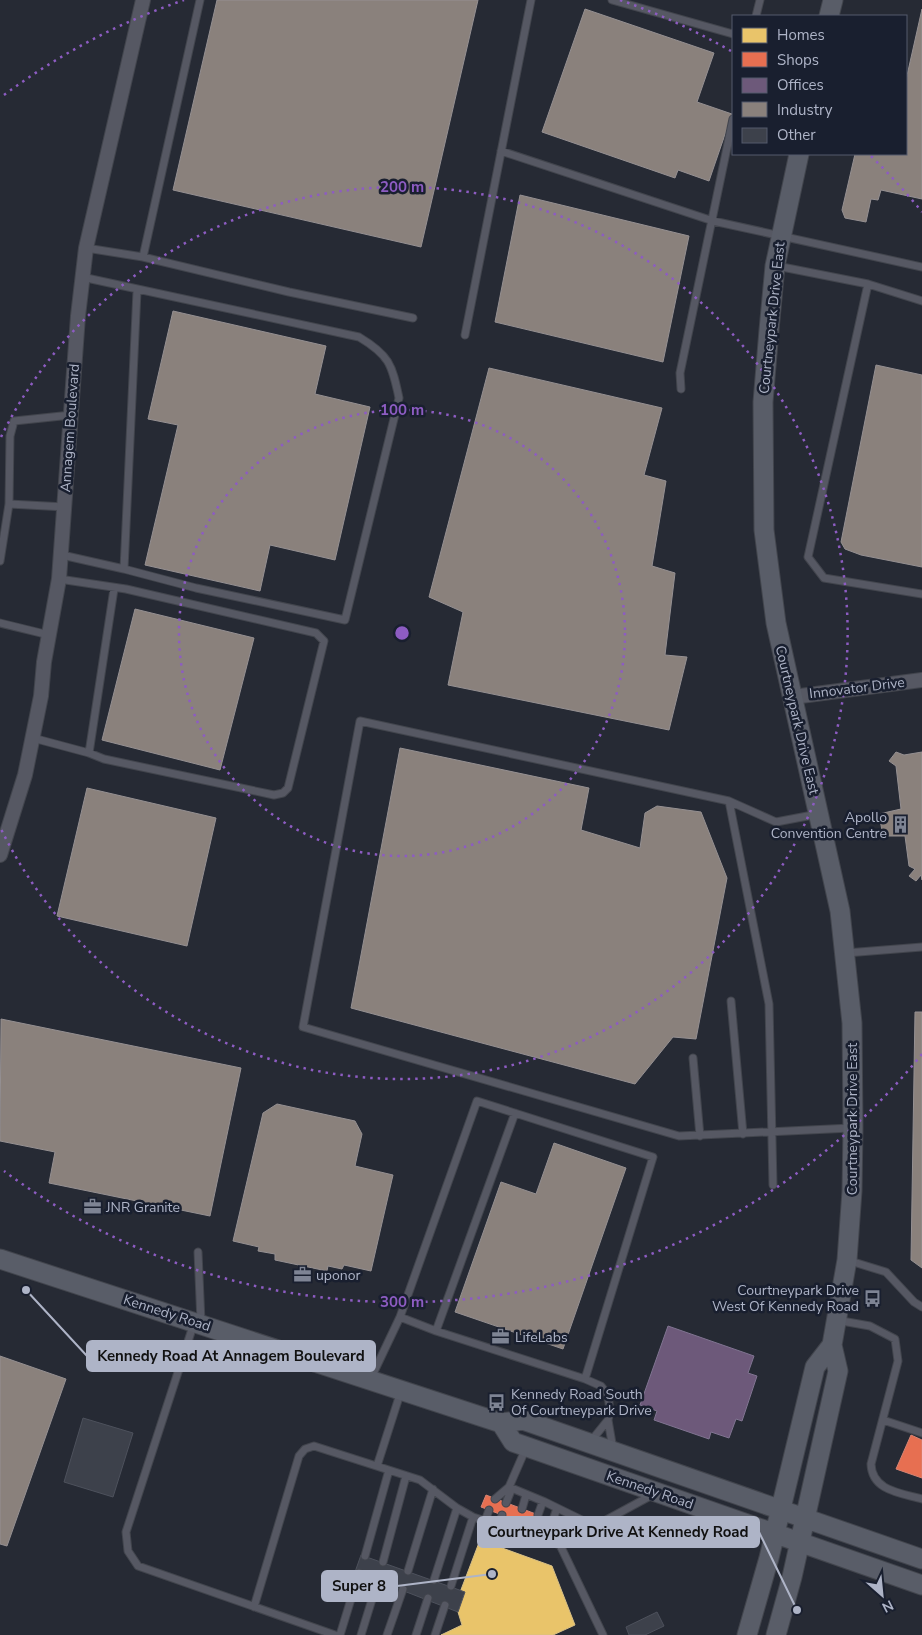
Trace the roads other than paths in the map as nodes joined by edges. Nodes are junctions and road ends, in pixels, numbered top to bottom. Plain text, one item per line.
1 (143, 0) edge
2 (200, 0) edge
3 (531, 0) edge
4 (612, 0) edge
5 (760, 0) edge
6 (833, 0) edge
7 (756, 15) edge
8 (829, 15) edge
9 (732, 34) edge
10 (732, 124) edge
11 (501, 151) junction
12 (799, 155) edge
13 (712, 221) junction
14 (781, 235) junction
15 (86, 248) junction
16 (143, 257) junction
17 (775, 266) junction
18 (922, 267) edge
19 (82, 277) junction
20 (868, 284) junction
21 (137, 291) junction
22 (922, 300) edge
23 (414, 318) dead end
24 (466, 335) dead end
25 (682, 389) dead end
26 (71, 415) junction
27 (9, 504) junction
28 (65, 507) junction
29 (62, 555) junction
30 (0, 561) edge
31 (124, 569) junction
32 (59, 579) junction
33 (114, 589) junction
34 (922, 594) edge
35 (0, 623) edge
36 (49, 635) junction
37 (922, 680) edge
38 (793, 697) junction
39 (32, 738) junction
40 (89, 753) junction
41 (729, 801) junction
42 (819, 814) junction
43 (0, 855) edge
44 (922, 947) edge
45 (846, 954) junction
46 (731, 1001) dead end
47 (693, 1058) dead end
48 (515, 1113) junction
49 (853, 1128) junction
50 (773, 1132) junction
51 (743, 1134) junction
52 (700, 1136) junction
53 (773, 1185) dead end
54 (198, 1252) dead end
55 (1, 1258) edge
56 (847, 1260) junction
57 (922, 1306) edge
58 (400, 1317) junction
59 (836, 1320) junction
60 (198, 1324) junction
61 (436, 1331) junction
62 (832, 1345) junction
63 (585, 1379) junction
64 (370, 1381) junction
65 (401, 1391) junction
66 (608, 1420) junction
67 (883, 1420) junction
68 (501, 1423) junction
69 (922, 1433) edge
70 (589, 1443) junction
71 (527, 1447) junction
72 (613, 1451) junction
73 (377, 1466) junction
74 (389, 1470) junction
75 (406, 1476) junction
76 (510, 1488) junction
77 (433, 1489) junction
78 (657, 1492) junction
79 (526, 1495) junction
80 (494, 1499) dead end
81 (922, 1499) edge
82 (543, 1501) junction
83 (506, 1503) dead end
84 (457, 1508) junction
85 (557, 1508) junction
86 (522, 1509) dead end
87 (489, 1510) dead end
88 (780, 1510) junction
89 (502, 1515) dead end
90 (538, 1515) dead end
91 (473, 1517) junction
92 (805, 1518) junction
93 (518, 1520) dead end
94 (552, 1520) dead end
95 (485, 1521) junction
96 (499, 1525) junction
97 (533, 1526) dead end
98 (594, 1526) junction
99 (514, 1530) junction
100 (549, 1532) dead end
101 (774, 1534) junction
102 (530, 1535) junction
103 (546, 1540) junction
104 (799, 1542) junction
105 (560, 1545) junction
106 (365, 1556) dead end
107 (922, 1559) edge
108 (383, 1562) dead end
109 (408, 1571) dead end
110 (359, 1573) dead end
111 (378, 1580) dead end
112 (434, 1580) dead end
113 (922, 1585) edge
114 (451, 1586) dead end
115 (402, 1589) dead end
116 (428, 1598) dead end
117 (445, 1605) dead end
118 (254, 1607) junction
119 (336, 1635) edge
120 (340, 1635) edge
121 (361, 1635) edge
122 (387, 1635) edge
123 (416, 1635) edge
124 (435, 1635) edge
125 (603, 1635) edge
126 (747, 1635) edge
127 (776, 1635) edge

1 - 15 street, Annagem Boulevard
2 - 16 lane
3 - 11 lane
4 - 9 lane
5 - 7 lane
6 - 8 main road
10 - 13 lane
11 - 13 lane
11 - 24 lane
12 - 14 main road, Courtneypark Drive East
13 - 14 lane
13 - 25 lane
14 - 17 main road, Courtneypark Drive East
14 - 18 lane
15 - 16 lane
15 - 19 street, Annagem Boulevard
16 - 23 lane
17 - 20 lane
17 - 38 main road, Courtneypark Drive East
19 - 21 lane
19 - 26 street, Annagem Boulevard
20 - 22 lane
20 - 34 lane
21 - 31 lane
21 - 31 lane
26 - 27 lane
26 - 28 street, Annagem Boulevard
27 - 28 lane
27 - 30 lane
28 - 29 street, Annagem Boulevard
29 - 31 lane
29 - 32 street, Annagem Boulevard
32 - 33 lane
32 - 36 street, Annagem Boulevard
33 - 40 lane
33 - 40 lane
35 - 36 lane
36 - 39 street, Annagem Boulevard
37 - 38 street, Innovator Drive
38 - 42 main road, Courtneypark Drive East
39 - 40 lane
39 - 43 street, Annagem Boulevard
41 - 42 lane
41 - 50 lane
41 - 52 lane
42 - 45 main road, Courtneypark Drive East
44 - 45 lane
45 - 49 main road, Courtneypark Drive East
46 - 51 lane
47 - 52 lane
48 - 58 lane
48 - 61 lane
48 - 63 lane
49 - 50 lane
49 - 56 main road, Courtneypark Drive East
50 - 51 lane
50 - 53 lane
51 - 52 lane
54 - 60 lane
55 - 60 main road, Kennedy Road
56 - 57 lane
56 - 59 main road, Courtneypark Drive East
58 - 61 lane
58 - 64 lane
59 - 62 main road, Courtneypark Drive East
59 - 67 lane
60 - 64 main road, Kennedy Road
60 - 118 lane
61 - 63 lane
62 - 88 main road, Courtneypark Drive East
62 - 92 main road, Courtneypark Drive East
63 - 66 lane
64 - 65 main road, Kennedy Road
65 - 68 main road, Kennedy Road
65 - 73 lane
66 - 70 lane
66 - 72 lane
67 - 69 lane
67 - 81 lane
68 - 70 main road, Kennedy Road
68 - 71 main road, Kennedy Road
70 - 72 main road, Kennedy Road
71 - 76 lane
71 - 78 main road, Kennedy Road
72 - 88 main road, Kennedy Road
73 - 74 lane
73 - 118 lane
74 - 75 lane
74 - 106 lane
75 - 77 lane
75 - 108 lane
76 - 79 lane
76 - 80 lane
76 - 83 lane
77 - 84 lane
77 - 109 lane
78 - 98 lane
78 - 101 main road, Kennedy Road
79 - 82 lane
79 - 86 lane
82 - 85 lane
82 - 90 lane
84 - 91 lane
84 - 112 lane
85 - 94 lane
85 - 98 lane
87 - 95 lane
88 - 92 main road, Kennedy Road
88 - 101 main road, Courtneypark Drive East
89 - 96 lane
91 - 95 lane
91 - 114 lane
92 - 104 main road, Courtneypark Drive East
92 - 107 main road, Kennedy Road
93 - 99 lane
95 - 96 lane
96 - 99 lane
97 - 102 lane
98 - 105 lane
99 - 102 lane
100 - 103 lane
101 - 104 main road, Kennedy Road
101 - 126 main road, Courtneypark Drive East
102 - 103 lane
103 - 105 lane
104 - 113 main road, Kennedy Road
104 - 127 main road, Courtneypark Drive East
105 - 125 lane
110 - 120 lane
111 - 121 lane
115 - 122 lane
116 - 123 lane
117 - 124 lane
118 - 119 lane

